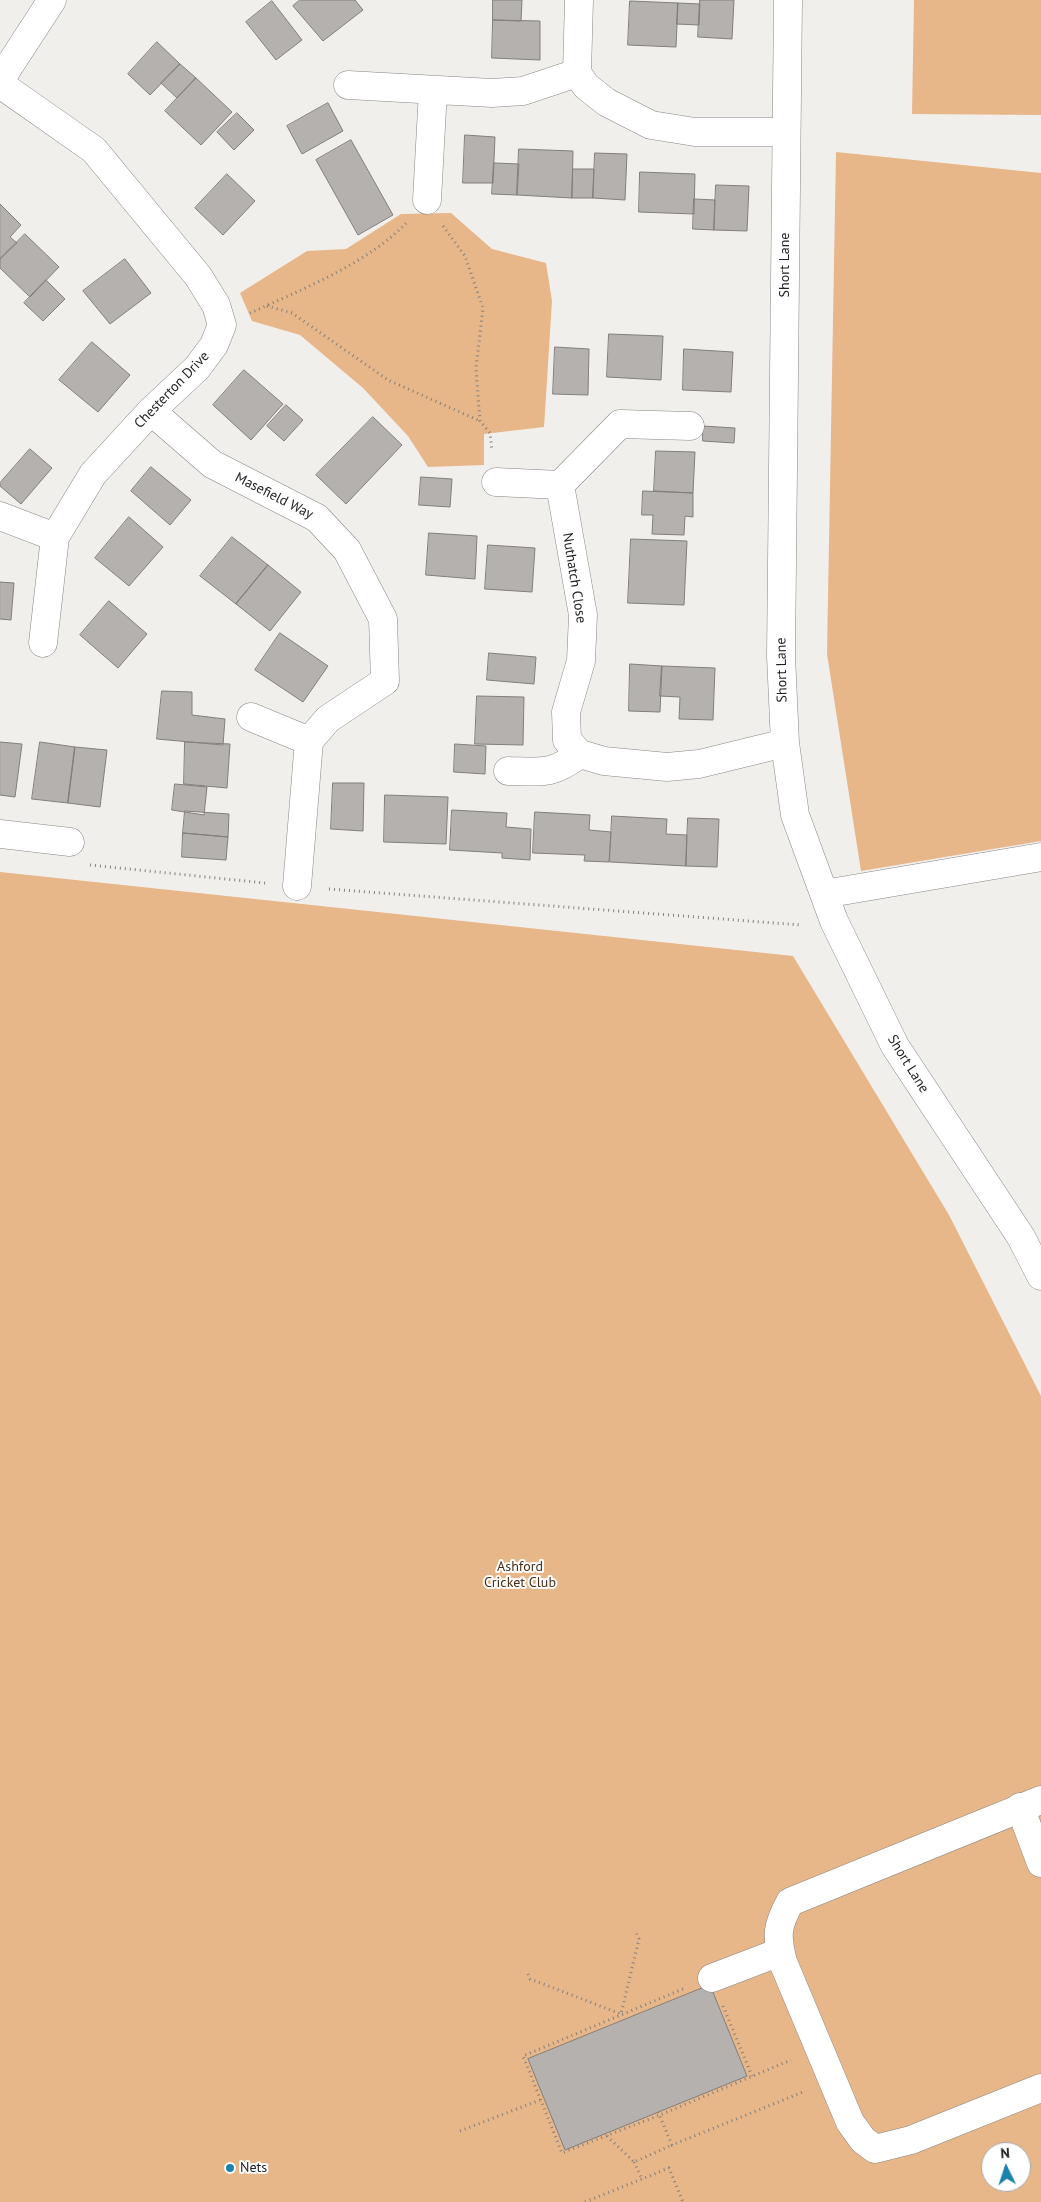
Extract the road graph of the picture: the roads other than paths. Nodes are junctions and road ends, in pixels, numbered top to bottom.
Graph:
1 (52, 0) edge
2 (578, 0) edge
3 (788, 0) edge
4 (577, 73) junction
5 (0, 80) edge
6 (0, 84) edge
7 (348, 85) dead end
8 (433, 90) junction
9 (786, 132) junction
10 (427, 200) road end
11 (152, 411) junction
12 (690, 426) dead end
13 (496, 482) road end
14 (560, 485) junction
15 (0, 516) edge
16 (55, 537) junction
17 (43, 643) dead end
18 (251, 717) dead end
19 (309, 741) junction
20 (786, 743) junction
21 (580, 754) junction
22 (508, 771) dead end
23 (0, 834) edge
24 (70, 842) dead end
25 (1041, 857) edge
26 (297, 886) road end
27 (824, 894) junction
28 (1041, 1276) edge
29 (1031, 1803) edge
30 (1041, 1863) edge
31 (780, 1952) junction
32 (712, 1978) road end
33 (1041, 2088) edge

1 - 5 street
2 - 4 street
3 - 9 street, Short Lane
4 - 8 street
4 - 9 street
6 - 11 street, Chesterton Drive
7 - 8 street
8 - 10 street
9 - 20 street, Short Lane
11 - 16 street, Chesterton Drive
11 - 19 street, Masefield Way
12 - 14 street
13 - 14 street
14 - 21 street, Nuthatch Close
15 - 16 street
16 - 17 street, Chesterton Drive
18 - 19 street
19 - 26 street
20 - 21 street
20 - 27 street, Short Lane
21 - 22 street
23 - 24 street
25 - 27 street
27 - 28 street, Short Lane
29 - 30 street
29 - 31 street
31 - 32 street
31 - 33 street

